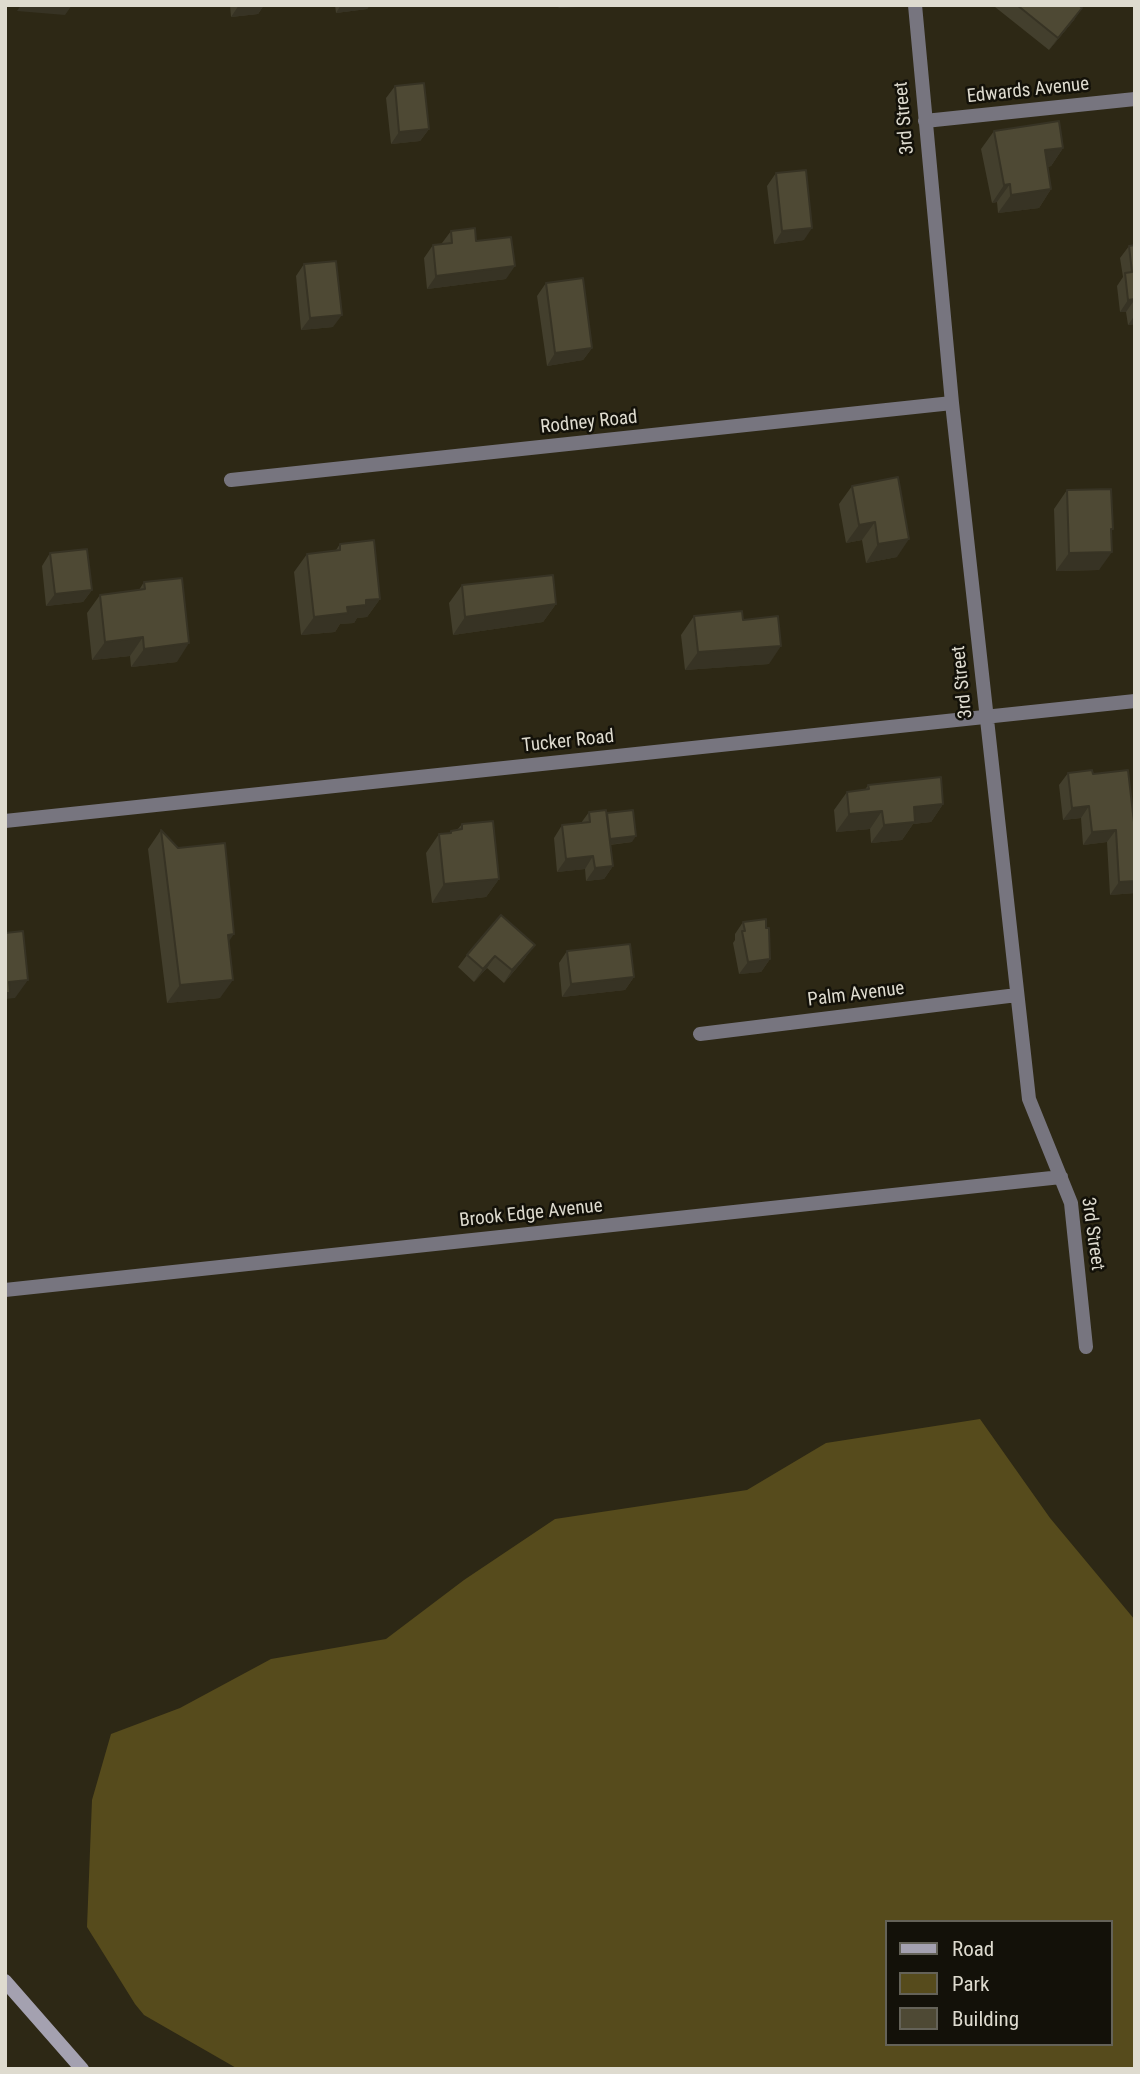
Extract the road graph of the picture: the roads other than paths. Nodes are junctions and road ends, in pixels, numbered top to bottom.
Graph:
1 (915, 5) edge
2 (1135, 99) edge
3 (925, 121) junction
4 (952, 404) junction
5 (231, 480) dead end
6 (1135, 701) edge
7 (986, 717) junction
8 (5, 821) edge
9 (1017, 995) junction
10 (700, 1034) dead end
11 (1061, 1177) junction
12 (5, 1290) edge
13 (1086, 1347) dead end
14 (5, 1981) edge
15 (82, 2069) edge

1 - 3 street, 3rd Street
2 - 3 street, Edwards Avenue
3 - 4 street, 3rd Street
4 - 5 street, Rodney Road
4 - 7 street, 3rd Street
6 - 7 street, Tucker Road
7 - 8 street, Tucker Road
7 - 9 street, 3rd Street
9 - 10 street, Palm Avenue
9 - 11 street, 3rd Street
11 - 12 street, Brook Edge Avenue
11 - 13 street, 3rd Street
14 - 15 main road

